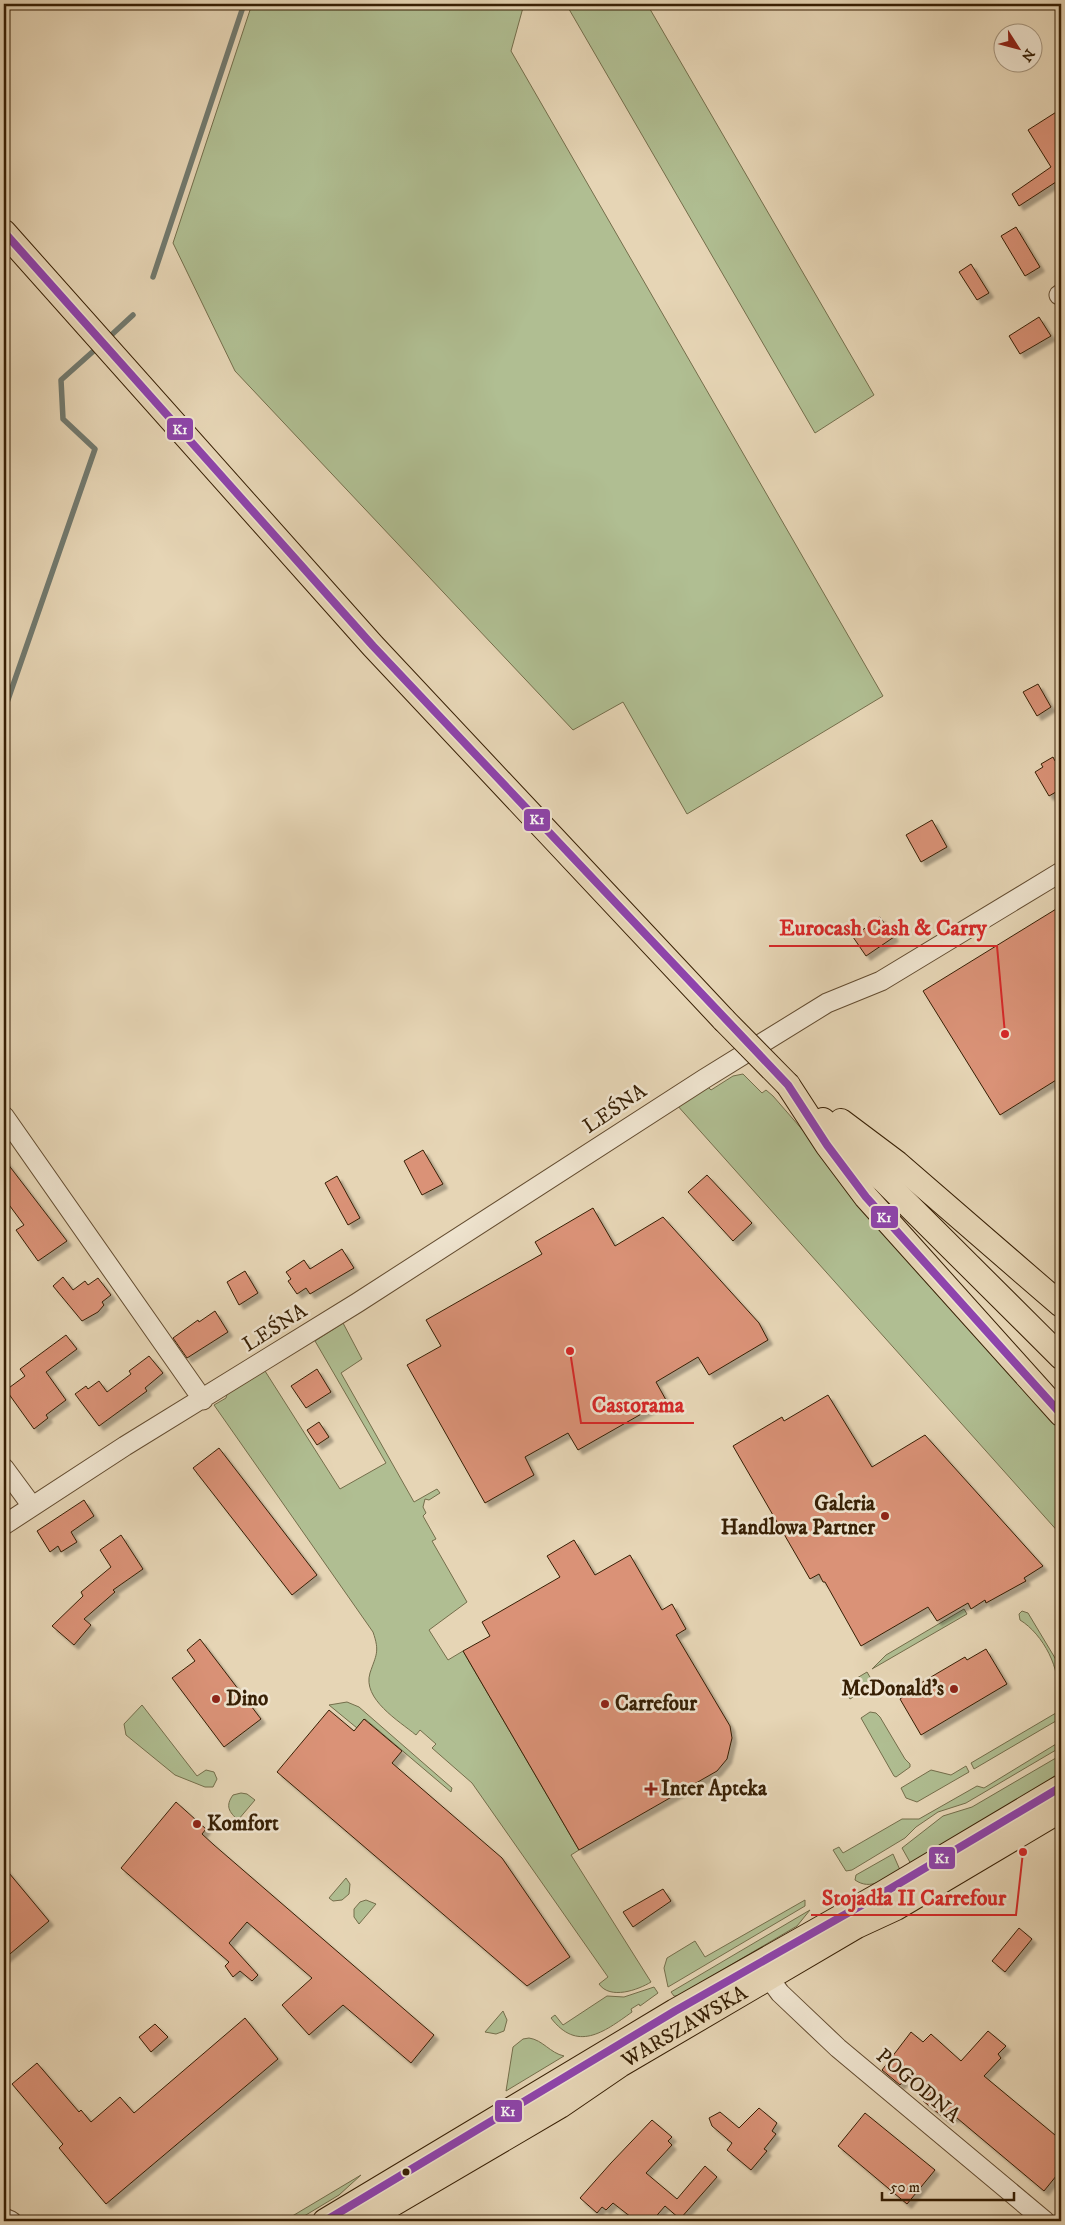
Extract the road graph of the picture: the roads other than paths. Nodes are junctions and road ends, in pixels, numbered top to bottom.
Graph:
1 (4, 232) edge
2 (1061, 872) edge
3 (788, 1085) junction
4 (4, 1116) edge
5 (1061, 1305) edge
6 (1061, 1357) edge
7 (203, 1400) junction
8 (1061, 1414) edge
9 (4, 1468) edge
10 (32, 1506) junction
11 (4, 1525) edge
12 (1061, 1787) edge
13 (1061, 1810) edge
14 (769, 1978) junction
15 (4, 2219) edge
16 (324, 2219) edge
17 (11, 2221) edge
18 (364, 2221) edge
19 (1045, 2221) edge

1 - 3 main road, bridge
2 - 7 street, LEŚNA
3 - 5 main road
3 - 6 main road
3 - 8 main road
4 - 7 street
7 - 10 street, LEŚNA
9 - 10 street
10 - 11 street, LEŚNA
12 - 16 main road, WARSZAWSKA
13 - 14 main road, WARSZAWSKA
14 - 18 main road, WARSZAWSKA
14 - 19 street, POGODNA
15 - 17 street

